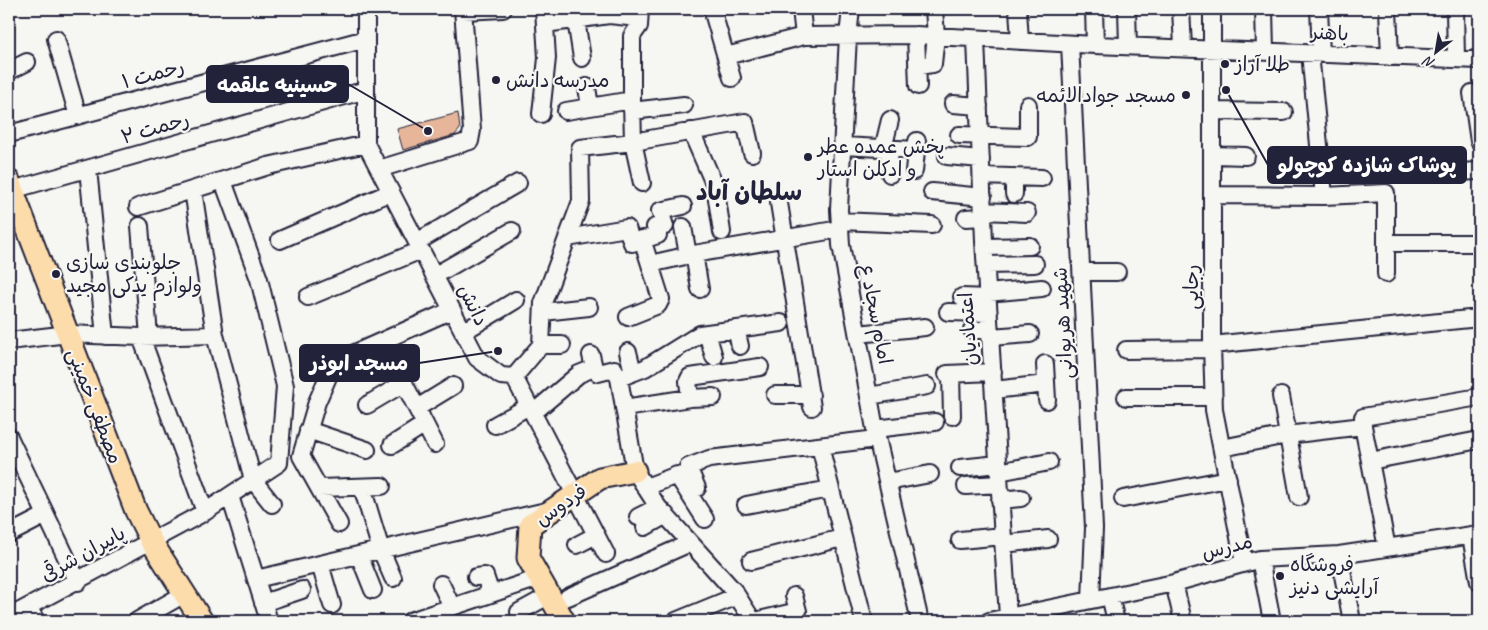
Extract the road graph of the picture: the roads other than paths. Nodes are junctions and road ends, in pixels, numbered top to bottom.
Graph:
1 (366, 9) edge
2 (503, 9) edge
3 (712, 9) edge
4 (802, 9) edge
5 (851, 9) edge
6 (934, 9) edge
7 (1018, 9) edge
8 (1094, 9) edge
9 (1127, 9) edge
10 (1182, 9) edge
11 (1212, 9) edge
12 (1264, 9) edge
13 (1319, 9) edge
14 (1388, 9) edge
15 (1455, 9) edge
16 (463, 10) edge
17 (639, 13) edge
18 (544, 16) edge
19 (576, 20) junction
20 (916, 35) junction
21 (804, 36) junction
22 (848, 36) junction
23 (936, 36) junction
24 (56, 39) dead end
25 (366, 39) junction
26 (976, 39) junction
27 (1020, 41) junction
28 (1070, 44) junction
29 (1095, 45) junction
30 (1128, 46) junction
31 (1183, 48) junction
32 (1214, 49) junction
33 (1265, 52) junction
34 (1315, 53) junction
35 (726, 56) junction
36 (1390, 57) junction
37 (582, 58) dead end
38 (1456, 59) junction
39 (1479, 60) edge
40 (28, 62) dead end
41 (917, 66) junction
42 (9, 71) edge
43 (732, 78) dead end
44 (918, 86) dead end
45 (587, 88) dead end
46 (366, 90) junction
47 (1472, 94) dead end
48 (952, 104) dead end
49 (684, 105) dead end
50 (1028, 105) dead end
51 (632, 106) junction
52 (979, 106) junction
53 (590, 107) junction
54 (566, 111) dead end
55 (1213, 111) junction
56 (1284, 112) dead end
57 (541, 114) dead end
58 (78, 116) junction
59 (890, 120) dead end
60 (690, 131) junction
61 (9, 134) edge
62 (959, 134) dead end
63 (980, 136) junction
64 (1479, 141) edge
65 (633, 142) junction
66 (366, 144) junction
67 (844, 146) junction
68 (886, 149) junction
69 (752, 153) dead end
70 (1213, 155) junction
71 (947, 156) dead end
72 (1246, 156) dead end
73 (981, 158) junction
74 (88, 169) junction
75 (379, 169) junction
76 (914, 171) dead end
77 (1479, 171) edge
78 (1457, 172) dead end
79 (890, 174) dead end
80 (982, 176) junction
81 (1014, 177) junction
82 (1042, 178) dead end
83 (223, 181) junction
84 (518, 183) dead end
85 (642, 183) dead end
86 (11, 185) edge
87 (193, 190) junction
88 (391, 192) junction
89 (932, 192) dead end
90 (1014, 194) dead end
91 (1212, 195) junction
92 (1324, 196) junction
93 (779, 203) dead end
94 (683, 206) dead end
95 (138, 207) dead end
96 (983, 209) junction
97 (1028, 213) dead end
98 (966, 218) dead end
99 (840, 225) junction
100 (932, 225) dead end
101 (140, 226) dead end
102 (683, 227) dead end
103 (512, 231) dead end
104 (722, 232) dead end
105 (567, 238) junction
106 (642, 239) junction
107 (786, 239) junction
108 (280, 240) dead end
109 (1387, 243) junction
110 (1479, 243) edge
111 (419, 246) junction
112 (1030, 246) dead end
113 (985, 247) junction
114 (691, 254) junction
115 (650, 264) junction
116 (986, 264) junction
117 (1035, 264) dead end
118 (1084, 272) dead end
119 (1117, 272) dead end
120 (1386, 274) dead end
121 (434, 276) junction
122 (1042, 288) dead end
123 (700, 289) dead end
124 (308, 297) dead end
125 (962, 297) dead end
126 (516, 300) dead end
127 (589, 307) dead end
128 (452, 310) junction
129 (543, 312) junction
130 (948, 312) dead end
131 (989, 314) junction
132 (628, 317) dead end
133 (1479, 318) edge
134 (781, 323) dead end
135 (925, 327) dead end
136 (736, 329) junction
137 (972, 330) dead end
138 (463, 332) junction
139 (707, 333) junction
140 (68, 334) junction
141 (858, 334) junction
142 (1030, 334) dead end
143 (215, 335) junction
144 (105, 336) junction
145 (145, 336) junction
146 (9, 341) edge
147 (382, 342) junction
148 (541, 345) junction
149 (562, 345) dead end
150 (740, 346) dead end
151 (1212, 347) junction
152 (1126, 350) dead end
153 (628, 352) dead end
154 (714, 357) dead end
155 (1045, 364) dead end
156 (760, 367) dead end
157 (992, 372) junction
158 (626, 375) junction
159 (514, 377) junction
160 (404, 383) junction
161 (453, 386) dead end
162 (927, 386) dead end
163 (994, 390) junction
164 (775, 395) dead end
165 (869, 396) junction
166 (1281, 396) dead end
167 (712, 397) dead end
168 (1126, 397) dead end
169 (1214, 397) junction
170 (1479, 397) edge
171 (690, 398) junction
172 (367, 405) dead end
173 (417, 408) junction
174 (624, 408) junction
175 (531, 410) junction
176 (952, 416) dead end
177 (935, 422) dead end
178 (425, 424) junction
179 (495, 425) dead end
180 (1363, 426) junction
181 (308, 430) junction
182 (876, 434) junction
183 (1287, 435) junction
184 (9, 437) edge
185 (1479, 440) edge
186 (435, 444) dead end
187 (392, 445) dead end
188 (820, 446) junction
189 (1222, 448) junction
190 (367, 450) dead end
191 (301, 456) junction
192 (1370, 461) junction
193 (1049, 462) dead end
194 (279, 463) junction
195 (960, 468) dead end
196 (996, 471) junction
197 (930, 474) dead end
198 (640, 479) junction
199 (1228, 479) junction
200 (253, 480) junction
201 (888, 482) junction
202 (382, 486) dead end
203 (966, 486) dead end
204 (362, 487) junction
205 (319, 488) junction
206 (830, 489) junction
207 (688, 492) junction
208 (575, 494) junction
209 (230, 496) junction
210 (1298, 497) dead end
211 (1021, 498) dead end
212 (1124, 499) dead end
213 (272, 504) dead end
214 (746, 505) dead end
215 (551, 510) junction
216 (662, 511) junction
217 (205, 512) junction
218 (46, 515) junction
219 (705, 519) dead end
220 (642, 522) dead end
221 (339, 524) dead end
222 (9, 534) edge
223 (596, 535) junction
224 (1475, 535) edge
225 (842, 538) junction
226 (1048, 539) dead end
227 (960, 540) dead end
228 (1003, 540) junction
229 (151, 541) junction
230 (690, 543) junction
231 (577, 545) dead end
232 (1387, 548) junction
233 (381, 550) junction
234 (606, 554) dead end
235 (359, 555) junction
236 (1339, 555) junction
237 (1260, 559) junction
238 (751, 561) dead end
239 (1244, 562) junction
240 (320, 564) junction
241 (393, 578) dead end
242 (476, 578) dead end
243 (256, 579) junction
244 (78, 582) junction
245 (1479, 582) edge
246 (1174, 583) junction
247 (442, 584) dead end
248 (302, 590) dead end
249 (373, 590) dead end
250 (552, 590) junction
251 (186, 593) junction
252 (490, 594) junction
253 (737, 596) junction
254 (794, 596) dead end
255 (1110, 596) junction
256 (1092, 600) junction
257 (263, 603) junction
258 (332, 605) dead end
259 (452, 607) junction
260 (519, 612) dead end
261 (32, 614) edge
262 (9, 617) edge
263 (1008, 617) junction
264 (1030, 617) edge
265 (137, 621) edge
266 (202, 621) edge
267 (269, 621) edge
268 (410, 621) edge
269 (564, 621) edge
270 (676, 621) edge
271 (754, 621) edge
272 (864, 621) edge
273 (920, 621) edge
274 (989, 621) edge
275 (1116, 621) edge
276 (1184, 621) edge
277 (1272, 621) edge
278 (1352, 621) edge

1 - 25 street
2 - 16 street
3 - 35 street
4 - 21 street
5 - 22 street, امام سجاد ع
6 - 23 street
7 - 27 street
8 - 29 street
9 - 30 street
10 - 31 street
11 - 32 street, رجایی
12 - 33 street
13 - 34 street
14 - 36 street
15 - 38 street
16 - 75 street
17 - 19 street
17 - 51 street
18 - 19 street
18 - 57 street
19 - 37 street
20 - 22 street, باهنر
20 - 23 street, باهنر
20 - 41 street
21 - 22 street, باهنر
21 - 35 street, باهنر
22 - 67 street, امام سجاد ع
23 - 26 street, باهنر
23 - 41 street
24 - 58 street
25 - 46 street
25 - 58 street, رحمت ۱
26 - 27 street, باهنر
26 - 52 street, اعتمادیان
27 - 28 street, باهنر
28 - 29 street, باهنر
28 - 256 street, شهید هریوانی
29 - 30 street, باهنر
30 - 31 street, باهنر
31 - 32 street, باهنر
32 - 33 street, باهنر
32 - 55 street, رجایی
33 - 34 street, باهنر
34 - 36 street, باهنر
34 - 92 street
35 - 43 street
36 - 38 street, باهنر
38 - 39 street, باهنر
40 - 42 street
41 - 44 street
45 - 53 street
46 - 66 street
46 - 74 street, رحمت ۲
47 - 64 street
48 - 52 street
49 - 51 street
50 - 63 street
51 - 53 street
51 - 65 street
52 - 63 street, اعتمادیان
53 - 54 street
55 - 56 street
55 - 70 street, رجایی
58 - 61 street, رحمت ۱
59 - 68 street
60 - 65 street
60 - 69 street
60 - 104 street
62 - 63 street
63 - 73 street, اعتمادیان
65 - 85 street
65 - 105 street
66 - 75 street, دانش
66 - 83 street
67 - 68 street
67 - 99 street, امام سجاد ع
68 - 76 street
68 - 79 street
70 - 72 street
70 - 91 street, رجایی
71 - 73 street
73 - 80 street, اعتمادیان
74 - 86 street, رحمت ۲
74 - 144 street
75 - 88 street, دانش
77 - 78 street
80 - 81 street
80 - 96 street, اعتمادیان
81 - 82 street
81 - 90 street
83 - 87 street
83 - 194 street
84 - 111 street
86 - 140 main road, مصطفی خمینی
87 - 95 street
87 - 143 street
88 - 108 street
88 - 111 street, دانش
89 - 96 street
91 - 92 street
91 - 151 street, رجایی
92 - 109 street
93 - 107 street
94 - 106 street
96 - 97 street
96 - 98 street
96 - 113 street, اعتمادیان
99 - 100 street
99 - 107 street
99 - 141 street, امام سجاد ع
101 - 145 street
102 - 114 street
103 - 121 street
105 - 106 street
105 - 129 street
106 - 115 street
107 - 114 street
107 - 164 street
109 - 110 street
109 - 120 street
111 - 121 street, دانش
111 - 124 street
112 - 113 street
113 - 116 street, اعتمادیان
114 - 115 street
114 - 123 street
115 - 132 street
116 - 117 street
116 - 131 street, اعتمادیان
118 - 119 street, شهید هریوانی
121 - 128 street, دانش
122 - 131 street
125 - 131 street
126 - 138 street
127 - 129 street
128 - 138 street, دانش
128 - 147 street
129 - 148 street
130 - 131 street
131 - 137 street
131 - 142 street
131 - 157 street, اعتمادیان
133 - 151 street
134 - 136 street
135 - 141 street
136 - 139 street
136 - 150 street
138 - 159 street, دانش
139 - 154 street
139 - 158 street
140 - 144 street
140 - 146 street
140 - 229 main road, مصطفی خمینی
141 - 165 street, امام سجاد ع
143 - 145 street
143 - 200 street
144 - 145 street
145 - 217 street
147 - 160 street
147 - 181 street
148 - 149 street
148 - 159 street
151 - 152 street
151 - 169 street, رجایی
153 - 158 street
155 - 163 street
156 - 171 street
157 - 163 street, اعتمادیان
157 - 176 street
158 - 174 street
158 - 175 street
159 - 175 street
160 - 172 street
160 - 173 street
161 - 173 street
162 - 165 street
163 - 196 street, اعتمادیان
165 - 182 street, امام سجاد ع
166 - 183 street
167 - 171 street
168 - 169 street
169 - 189 street, رجایی
170 - 180 street
171 - 174 street
173 - 178 street
174 - 198 street
175 - 179 street
175 - 208 street
177 - 182 street
178 - 186 street
178 - 187 street
180 - 183 street
180 - 192 street
181 - 190 street
181 - 191 street
182 - 188 street
182 - 201 street, امام سجاد ع
183 - 189 street
183 - 210 street
184 - 218 street
185 - 192 street
188 - 206 street
188 - 207 street
189 - 199 street, رجایی
191 - 194 street, پاییران شرقی
191 - 205 street
192 - 232 street
193 - 196 street
194 - 200 street, پاییران شرقی
195 - 196 street
196 - 203 street
196 - 211 street
196 - 228 street, اعتمادیان
197 - 201 street
198 - 207 street
198 - 208 main road, فردوس
198 - 216 street
199 - 212 street
199 - 239 street, رجایی
200 - 209 street, پاییران شرقی
200 - 213 street
201 - 273 street, امام سجاد ع
202 - 204 street
204 - 205 street
204 - 233 street
205 - 221 street
206 - 214 street
206 - 225 street
207 - 219 street
208 - 215 main road, فردوس
208 - 223 street
209 - 217 street, پاییران شرقی
209 - 243 street
215 - 233 street
215 - 250 main road, فردوس
216 - 220 street
216 - 230 street
217 - 229 street, پاییران شرقی
218 - 222 street
218 - 244 street
223 - 231 street
223 - 234 street
224 - 232 street, مدرس
224 - 245 street
225 - 238 street
225 - 272 street
226 - 228 street
227 - 228 street
228 - 263 street, اعتمادیان
229 - 244 street, پاییران شرقی
229 - 251 main road, مصطفی خمینی
230 - 250 street
230 - 253 street
232 - 236 street, مدرس
233 - 235 street
233 - 241 street
235 - 240 street
235 - 249 street
236 - 237 street, مدرس
236 - 278 street
237 - 239 street, مدرس
237 - 277 street
239 - 246 street, مدرس
240 - 243 street
240 - 258 street
242 - 252 street
243 - 257 street
244 - 261 street, پاییران شرقی
246 - 255 street, مدرس
246 - 276 street
247 - 259 street
248 - 257 street
250 - 252 street
250 - 260 street
250 - 269 main road, فردوس
251 - 265 street
251 - 266 main road, مصطفی خمینی
252 - 259 street
253 - 270 street
253 - 271 street
254 - 271 street
255 - 256 street, مدرس
255 - 275 street
256 - 264 street, مدرس
257 - 267 street
259 - 268 street
261 - 262 street, پاییران شرقی
263 - 264 street, مدرس
263 - 274 street, مدرس

